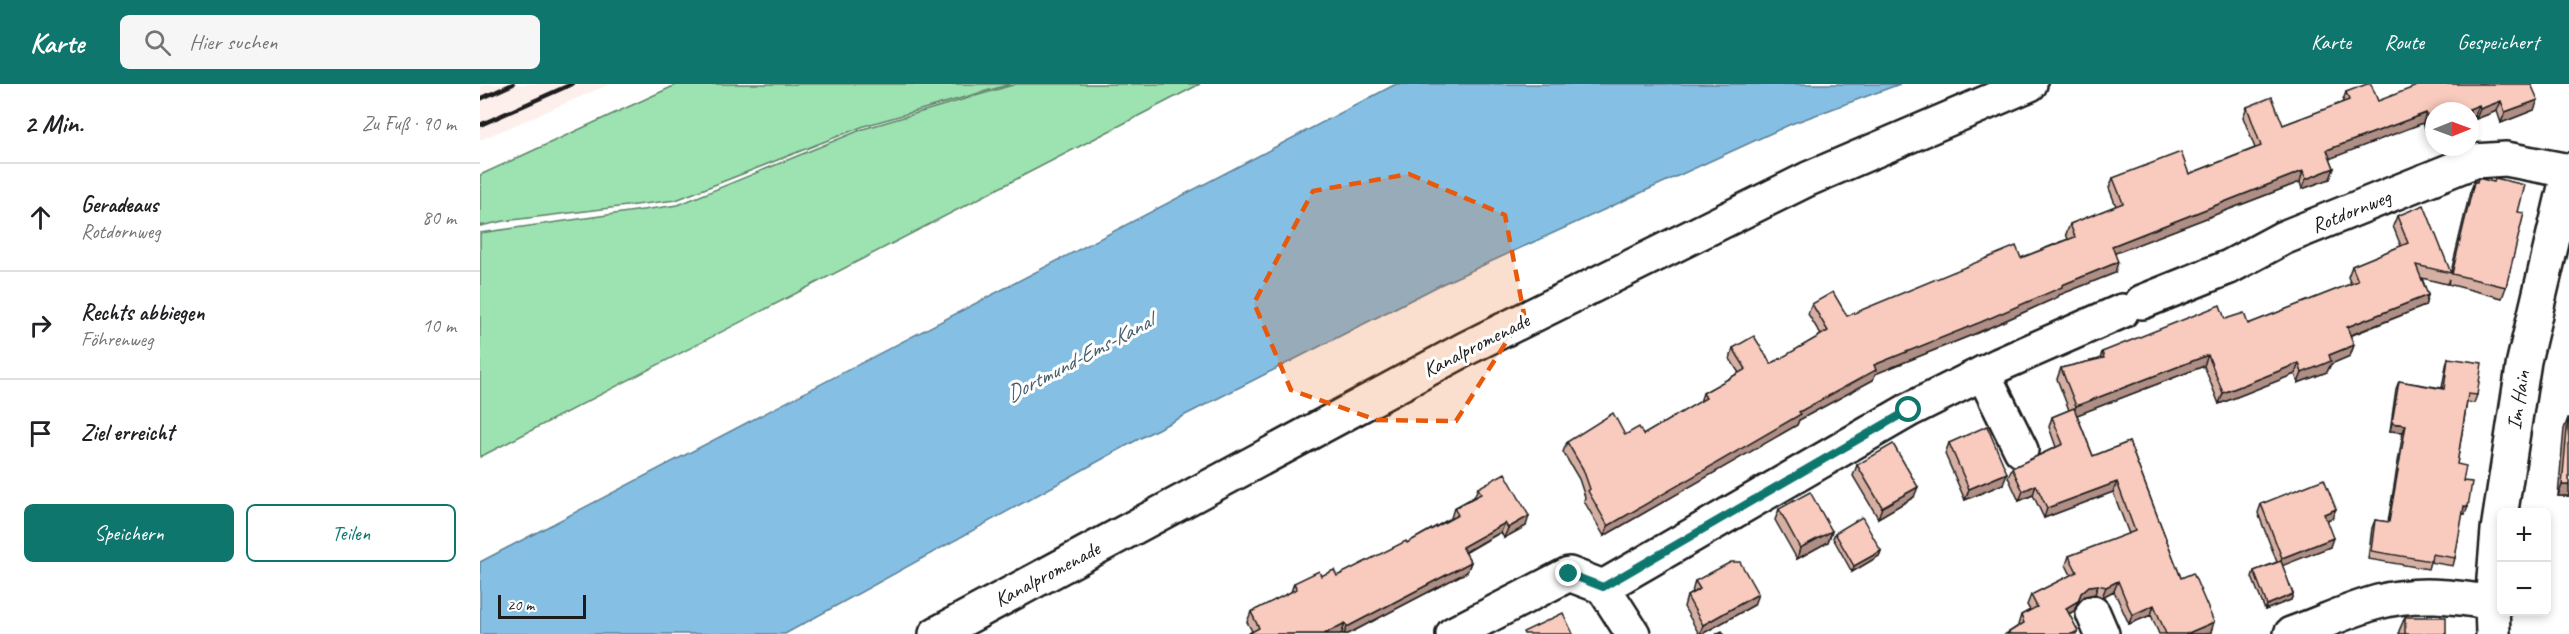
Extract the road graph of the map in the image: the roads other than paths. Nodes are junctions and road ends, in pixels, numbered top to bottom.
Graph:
1 (2030, 84) edge
2 (2569, 170) edge
3 (1983, 373) junction
4 (2021, 450) dead end
5 (1603, 587) junction
6 (2492, 618) edge
7 (936, 634) edge
8 (1453, 634) edge
9 (1633, 634) edge
10 (2291, 634) edge

1 - 7 street, Kanalpromenade
2 - 3 street, Rotdornweg
2 - 6 street, Im Hain
3 - 4 street
3 - 5 street, Rotdornweg
5 - 8 street
5 - 9 street
6 - 10 street

